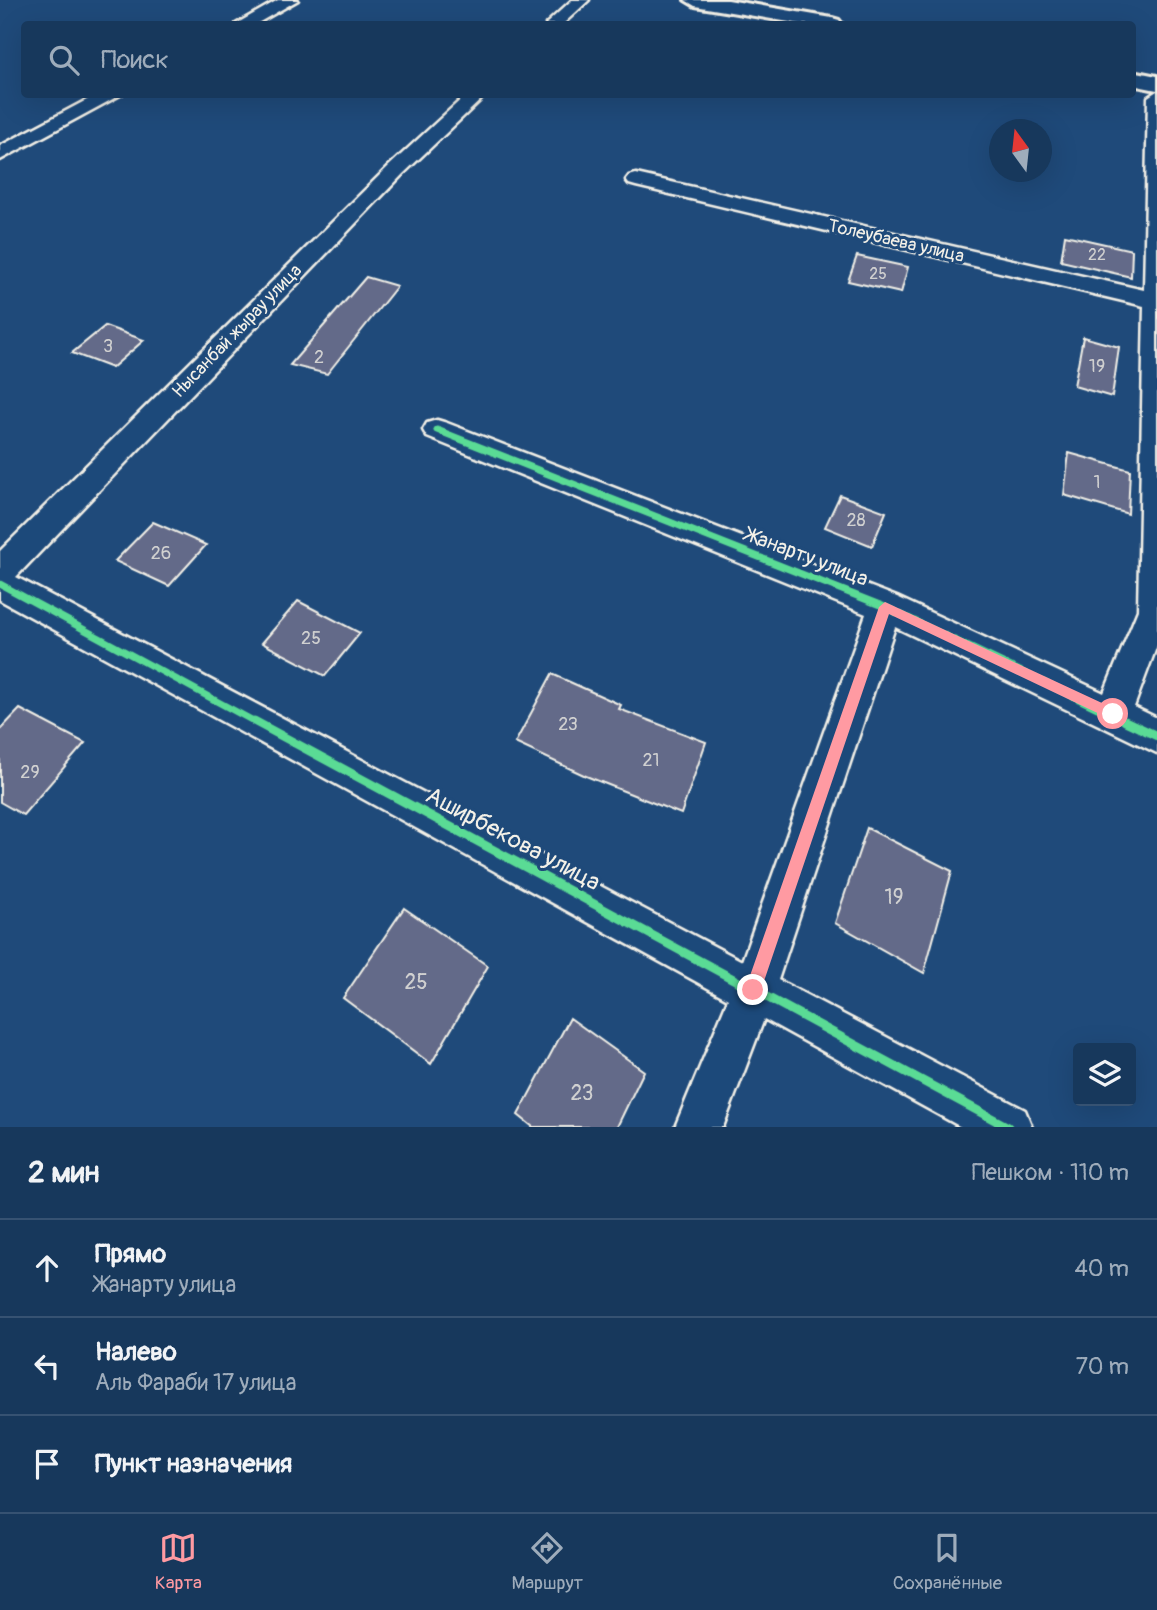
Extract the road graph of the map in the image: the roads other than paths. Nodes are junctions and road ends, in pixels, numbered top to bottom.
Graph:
1 (290, 0) edge
2 (581, 0) edge
3 (695, 0) edge
4 (250, 21) edge
5 (557, 21) edge
6 (815, 21) edge
7 (1136, 79) edge
8 (1157, 83) edge
9 (1157, 97) edge
10 (105, 98) edge
11 (474, 98) edge
12 (0, 154) edge
13 (636, 180) dead end
14 (1156, 301) edge
15 (437, 430) dead end
16 (0, 572) edge
17 (0, 584) edge
18 (885, 607) junction
19 (1113, 714) junction
20 (1157, 736) edge
21 (753, 990) junction
22 (699, 1127) edge
23 (1007, 1127) edge

1 - 4 street
2 - 5 street
3 - 6 street
7 - 8 street
9 - 14 street
10 - 12 street
11 - 16 street, Нысанбай жырау улица
13 - 14 street, Толеубаева улица
14 - 19 street
15 - 18 street, Жанарту улица
17 - 21 street, Аширбекова улица
18 - 19 street, Жанарту улица
18 - 21 street
19 - 20 street, Жанарту улица
21 - 22 street
21 - 23 street, Аширбекова улица

